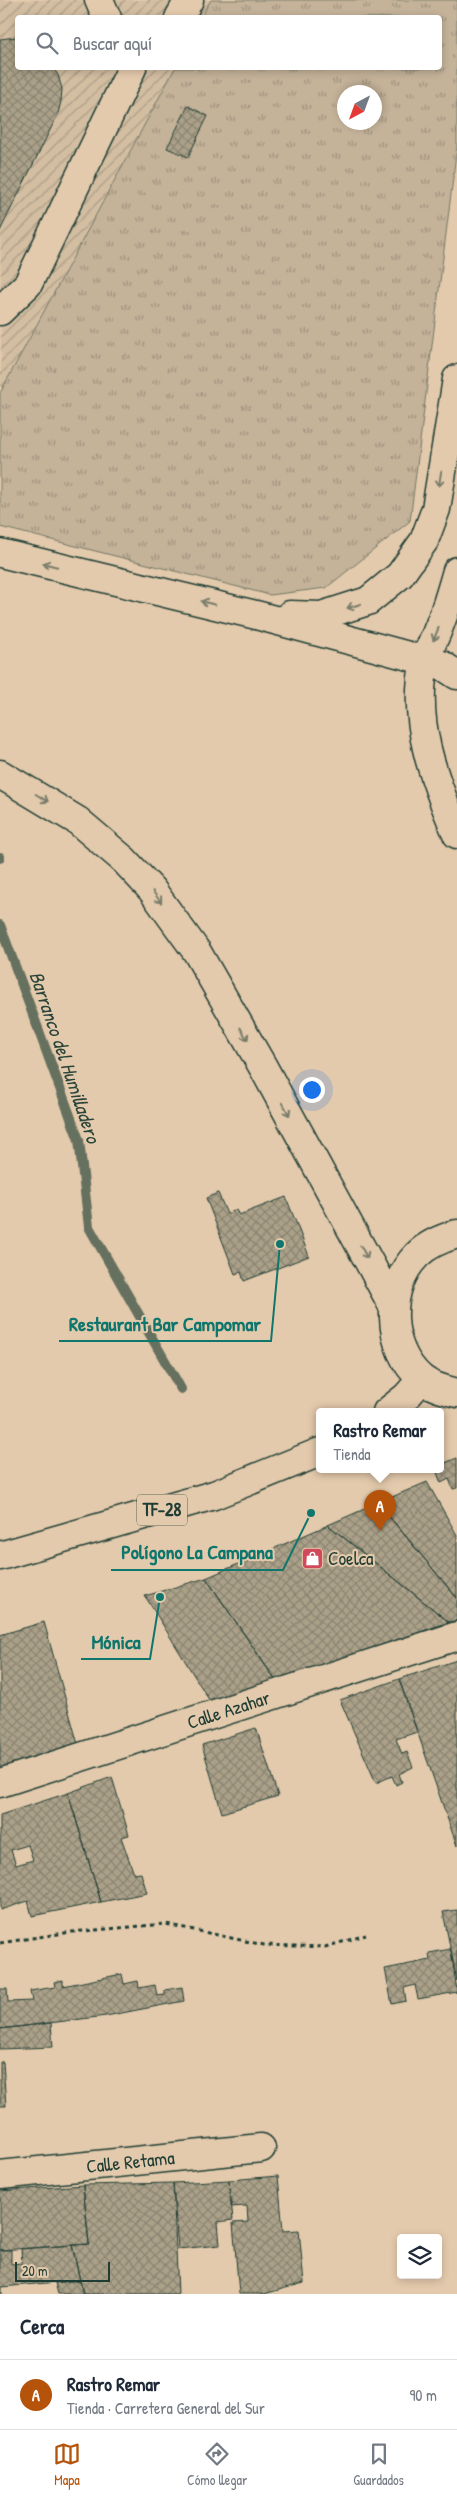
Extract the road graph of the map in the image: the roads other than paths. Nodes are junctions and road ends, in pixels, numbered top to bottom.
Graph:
1 (99, 0) edge
2 (188, 0) edge
3 (106, 15) edge
4 (180, 15) edge
5 (131, 70) edge
6 (0, 310) edge
7 (457, 379) edge
8 (0, 553) edge
9 (457, 571) edge
10 (256, 615) junction
11 (425, 661) junction
12 (457, 675) edge
13 (0, 774) edge
14 (457, 834) edge
15 (457, 1234) edge
16 (394, 1306) junction
17 (422, 1378) junction
18 (457, 1394) edge
19 (393, 1408) edge
20 (316, 1454) edge
21 (0, 1556) edge
22 (457, 1636) edge
23 (0, 1783) edge
24 (261, 2148) dead end
25 (0, 2175) edge

1 - 3 main road
2 - 4 main road
5 - 6 main road
7 -> 10 main road
10 -> 8 main road
9 -> 11 main road
10 - 11 main road
11 - 12 main road
11 - 14 main road
13 -> 16 main road
15 - 16 main road
16 - 17 main road
17 - 18 main road
17 - 19 main road
20 - 21 main road, TF-28
22 - 23 main road, Calle Azahar
24 - 25 main road, Calle Retama

